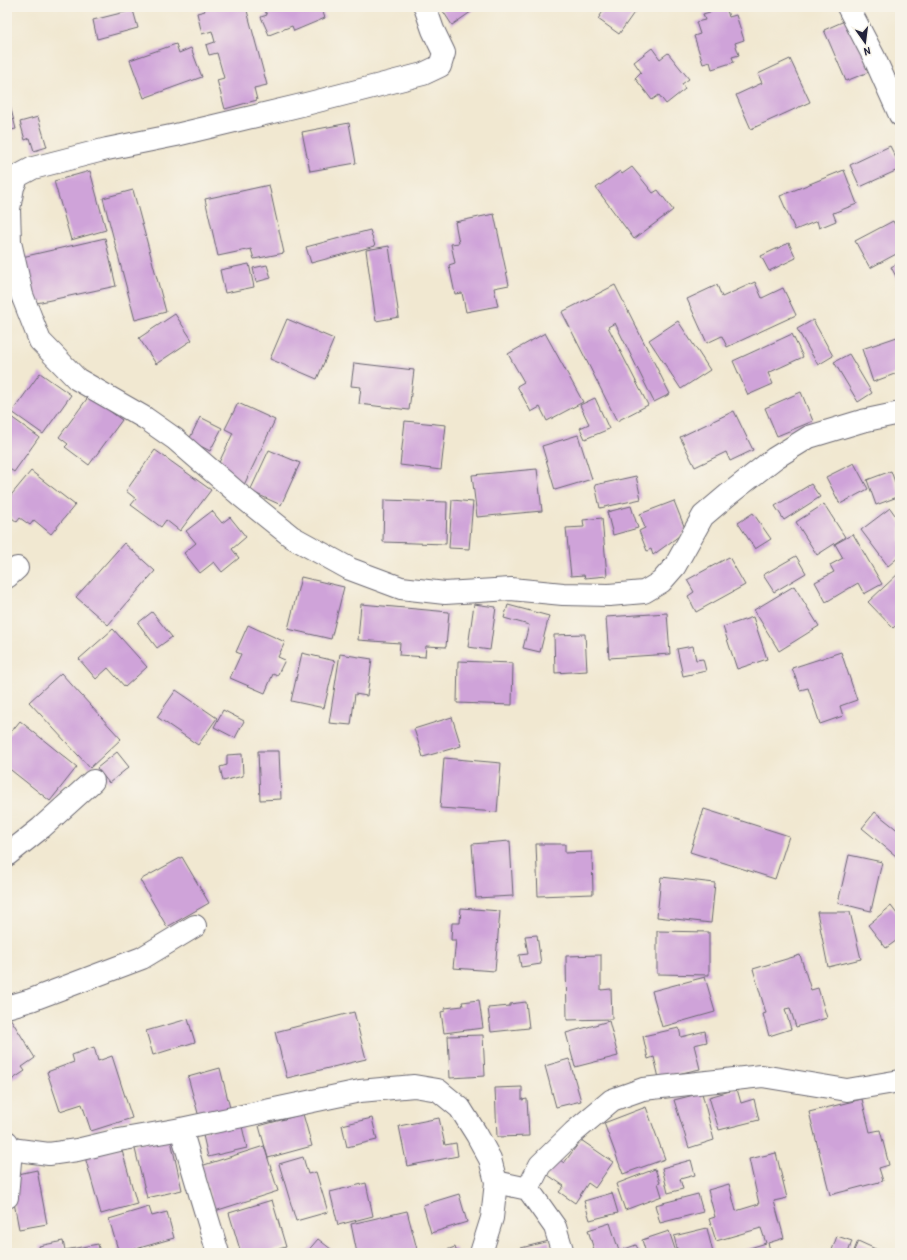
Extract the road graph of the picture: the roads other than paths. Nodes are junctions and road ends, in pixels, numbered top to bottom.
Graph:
1 (425, 7) edge
2 (848, 7) edge
3 (900, 115) edge
4 (10, 184) edge
5 (900, 413) edge
6 (94, 781) dead end
7 (7, 855) edge
8 (195, 926) dead end
9 (7, 1007) edge
10 (900, 1081) edge
11 (182, 1129) junction
12 (9, 1146) edge
13 (496, 1182) junction
14 (528, 1189) junction
15 (7, 1197) edge
16 (218, 1253) edge
17 (481, 1253) edge
18 (563, 1253) edge

1 - 4 street
2 - 3 street
4 - 5 street
6 - 7 street
8 - 9 street
10 - 14 street
11 - 12 street
11 - 13 street
11 - 16 street
12 - 15 street
13 - 14 street
13 - 17 street
14 - 18 street

